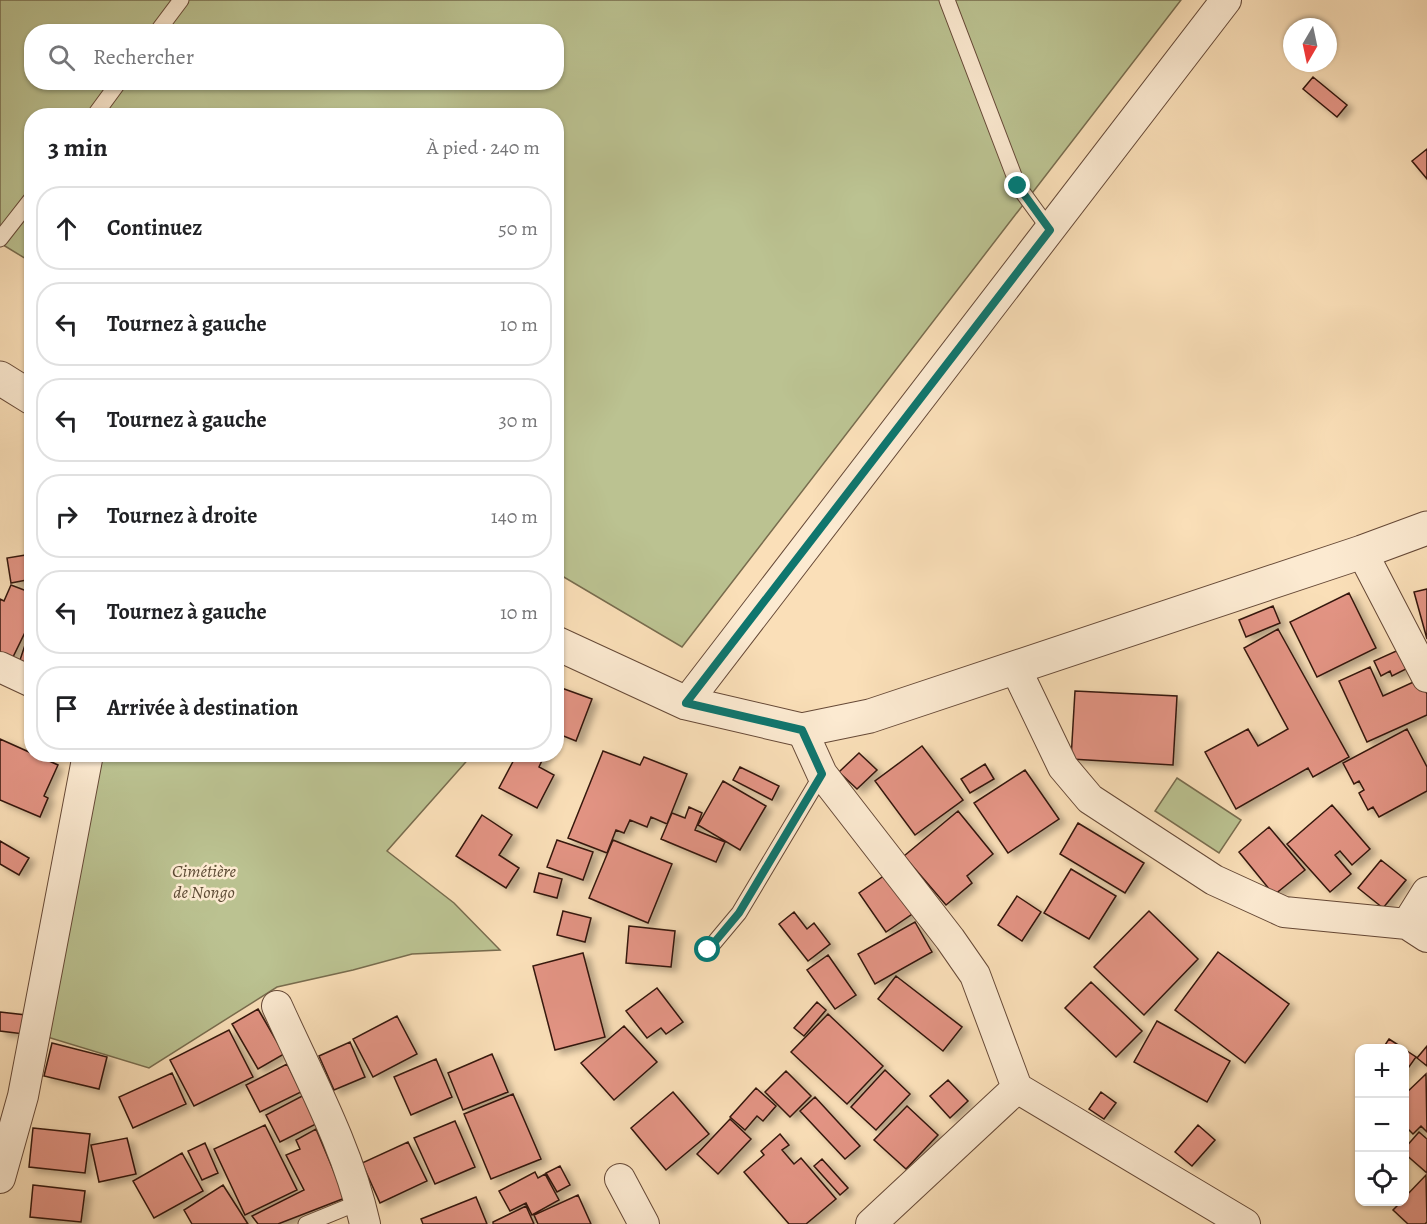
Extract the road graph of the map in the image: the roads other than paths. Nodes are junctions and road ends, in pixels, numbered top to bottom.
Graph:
1 (181, 0) edge
2 (947, 0) edge
3 (1226, 0) edge
4 (163, 24) edge
5 (113, 90) edge
6 (100, 108) edge
7 (24, 208) edge
8 (1050, 230) junction
9 (0, 239) edge
10 (0, 378) edge
11 (24, 393) edge
12 (1427, 528) edge
13 (1362, 552) junction
14 (564, 647) edge
15 (0, 667) edge
16 (1015, 667) junction
17 (1427, 677) edge
18 (24, 678) edge
19 (686, 703) junction
20 (802, 730) junction
21 (86, 762) edge
22 (822, 774) junction
23 (1427, 892) edge
24 (1417, 930) edge
25 (708, 950) dead end
26 (278, 1006) dead end
27 (1017, 1088) junction
28 (0, 1178) edge
29 (620, 1179) dead end
30 (363, 1213) edge
31 (306, 1224) edge
32 (644, 1224) edge
33 (871, 1224) edge
34 (1245, 1224) edge

1 - 4 lane
2 - 8 lane
3 - 8 street
5 - 6 lane
7 - 9 lane
8 - 19 street
10 - 11 street
12 - 13 street
13 - 16 street
13 - 17 street
14 - 19 street
15 - 18 street
16 - 20 street
16 - 24 street
19 - 20 street
20 - 22 street
21 - 28 street
22 - 25 lane
22 - 27 street
23 - 24 street
26 - 30 street
27 - 33 street
27 - 34 street
29 - 32 street
30 - 31 lane

